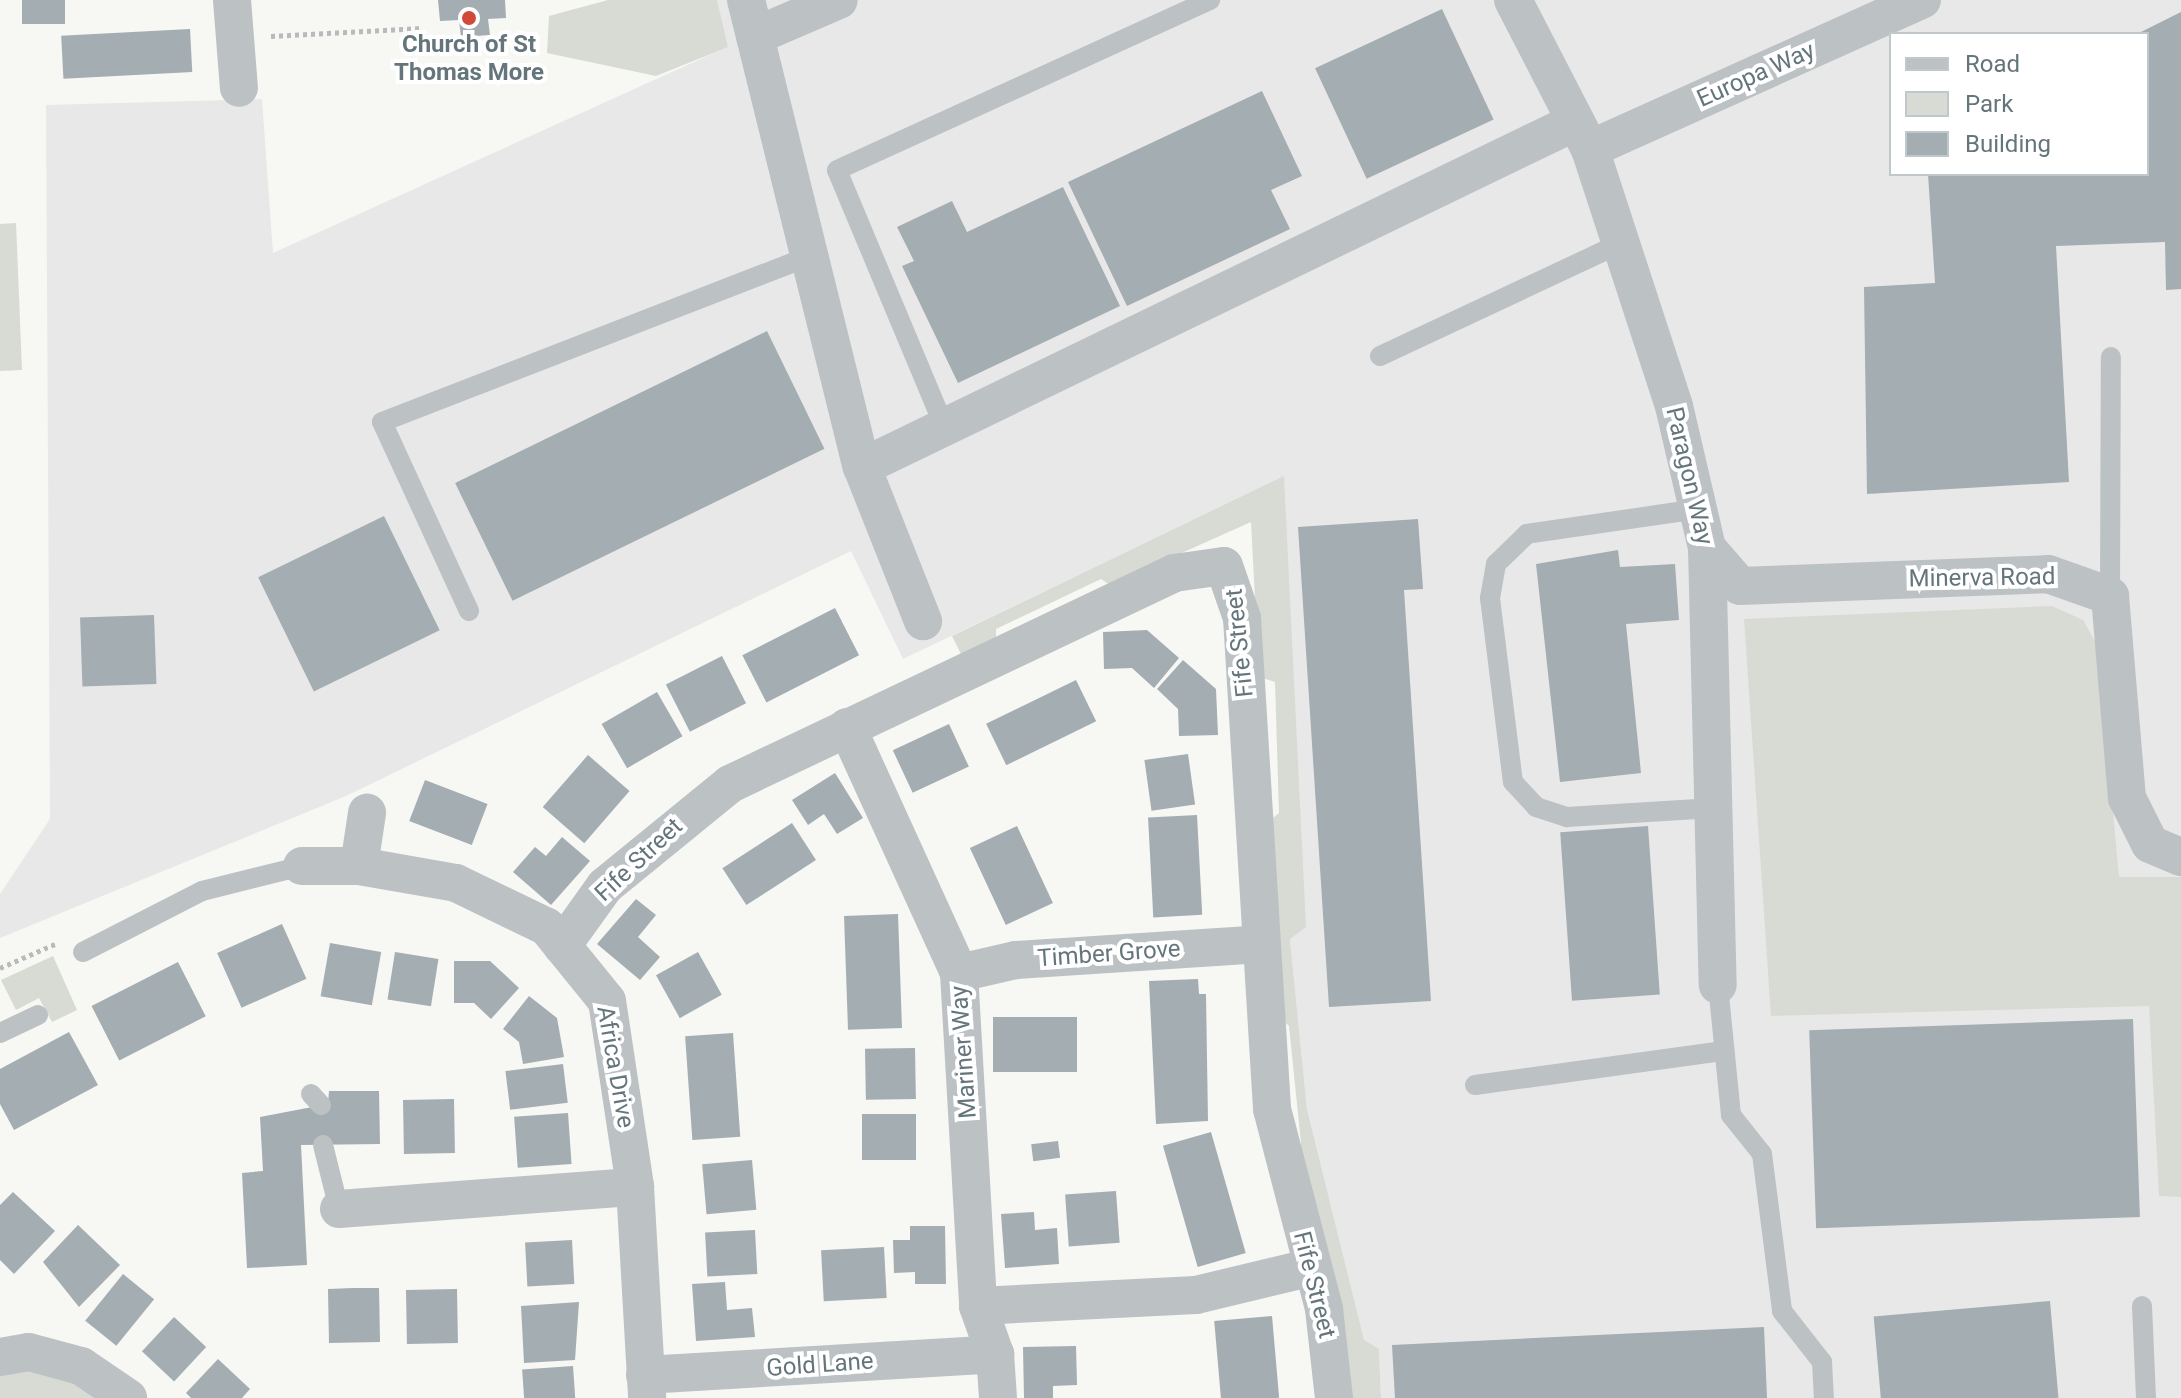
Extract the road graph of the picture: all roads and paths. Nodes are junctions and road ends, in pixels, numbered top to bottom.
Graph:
1 (232, 0) edge
2 (746, 0) edge
3 (839, 0) edge
4 (1210, 0) edge
5 (1513, 0) edge
6 (1922, 0) edge
7 (422, 28) dead end
8 (755, 36) junction
9 (235, 38) junction
10 (239, 88) dead end
11 (1583, 136) junction
12 (1621, 243) junction
13 (809, 256) junction
14 (1380, 356) dead end
15 (2111, 357) dead end
16 (944, 426) junction
17 (862, 467) junction
18 (1698, 509) junction
19 (1707, 548) junction
20 (2110, 596) junction
21 (469, 611) dead end
22 (923, 621) dead end
23 (847, 727) junction
24 (1714, 808) junction
25 (367, 813) dead end
26 (2166, 850) edge
27 (302, 866) joint
28 (359, 866) junction
29 (1261, 944) junction
30 (562, 946) junction
31 (83, 952) joint
32 (0, 968) edge
33 (959, 973) junction
34 (1718, 985) joint
35 (38, 1015) dead end
36 (0, 1033) edge
37 (1724, 1051) junction
38 (1475, 1085) dead end
39 (323, 1145) dead end
40 (635, 1187) junction
41 (339, 1209) joint
42 (1313, 1267) junction
43 (978, 1306) junction
44 (2142, 1306) dead end
45 (995, 1354) junction
46 (0, 1357) edge
47 (646, 1386) edge
48 (128, 1398) edge
49 (998, 1398) edge
50 (1334, 1398) edge
51 (1824, 1398) edge
52 (2146, 1398) edge

1 - 9 street
2 - 8 street
3 - 8 street
4 - 16 lane
5 - 11 street, Paragon Way
6 - 11 street, Europa Way
7 - 9 path
8 - 13 street
9 - 10 street
11 - 12 street, Paragon Way
11 - 16 street, Europa Way
12 - 14 lane
12 - 18 street, Paragon Way
13 - 17 street
13 - 21 lane
15 - 20 lane
16 - 17 street, Europa Way
17 - 22 street
18 - 19 street, Paragon Way
18 - 24 lane
19 - 20 street, Minerva Road
19 - 24 street, Paragon Way
20 - 26 street
23 - 29 street, Fife Street
23 - 30 street, Fife Street
23 - 33 street, Mariner Way
24 - 34 street, Paragon Way
25 - 28 street
27 - 28 street, Africa Drive
27 - 31 lane
28 - 30 street, Africa Drive
29 - 33 street, Timber Grove
29 - 42 street, Fife Street
30 - 40 street, Africa Drive
31 - 32 path
33 - 43 street, Mariner Way
34 - 37 lane
35 - 36 lane
37 - 38 lane
37 - 51 lane
39 - 41 lane
40 - 41 street
40 - 47 street, Africa Drive
42 - 43 street
42 - 50 street, Fife Street
43 - 45 street, Mariner Way
44 - 52 lane
45 - 47 street, Gold Lane
45 - 49 street, Mariner Way
46 - 48 street

